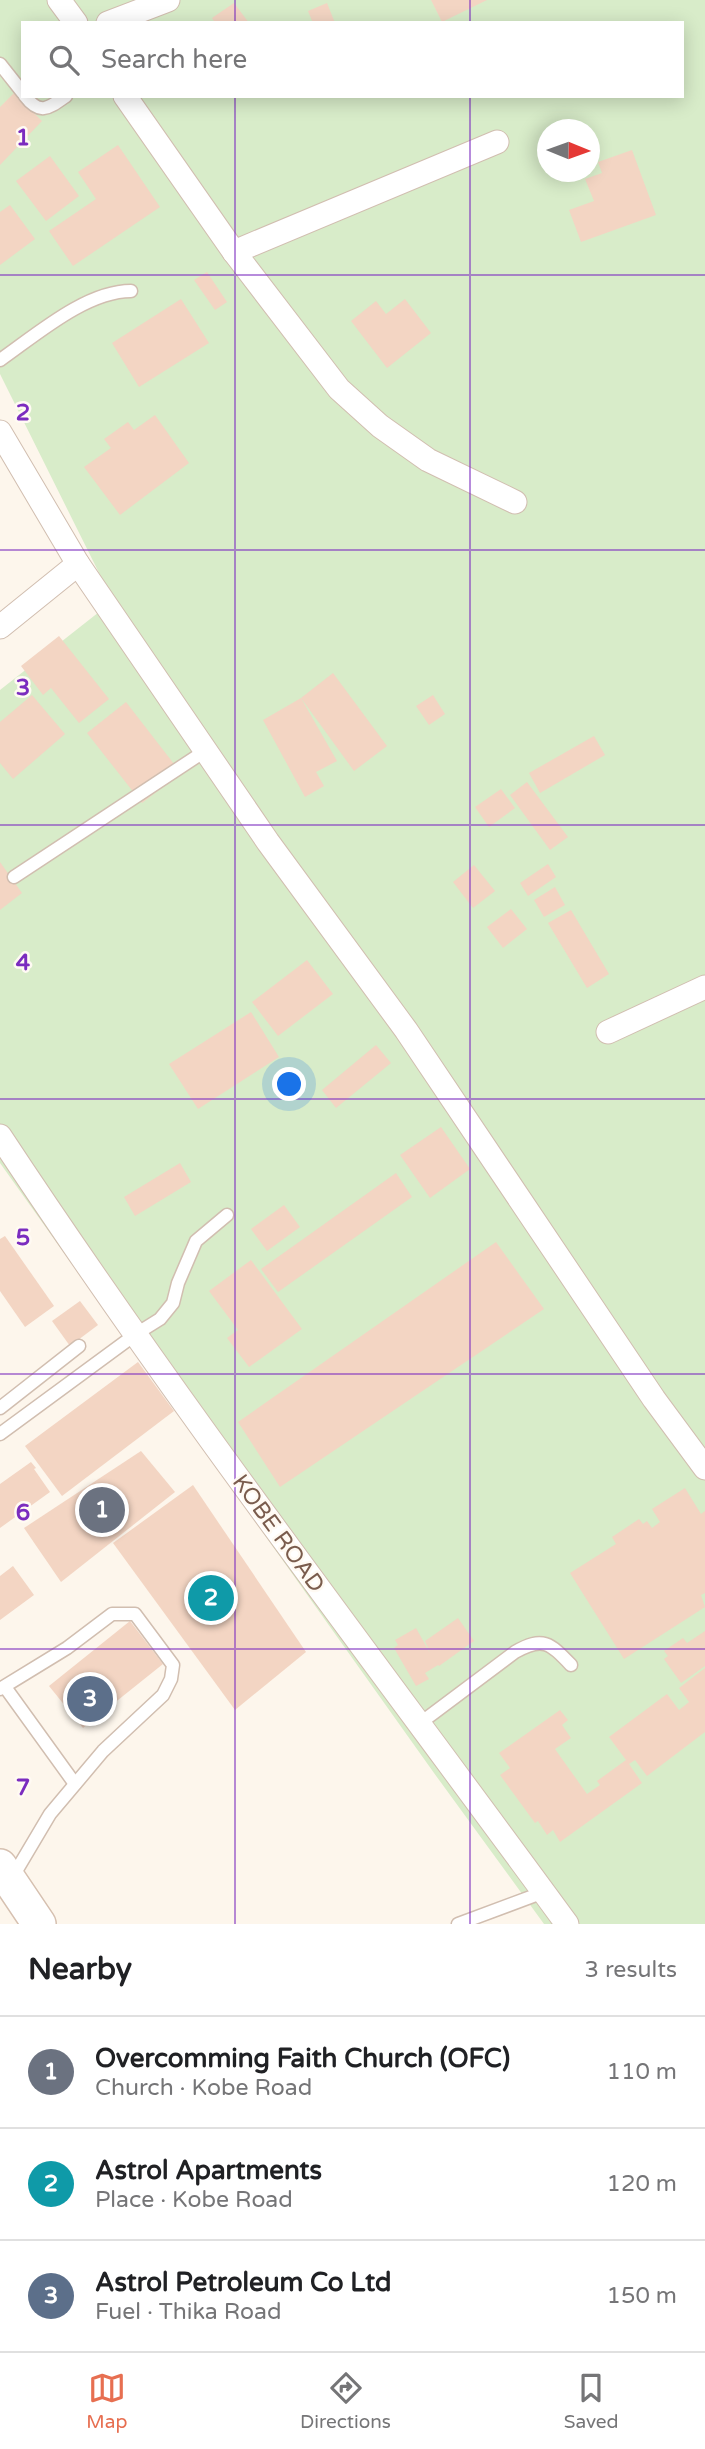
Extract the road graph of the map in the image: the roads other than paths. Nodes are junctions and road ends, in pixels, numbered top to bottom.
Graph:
1 (59, 0) edge
2 (168, 0) edge
3 (75, 21) edge
4 (113, 21) edge
5 (0, 64) edge
6 (21, 91) edge
7 (26, 98) edge
8 (63, 98) edge
9 (126, 98) edge
10 (497, 142) dead end
11 (234, 253) junction
12 (131, 291) dead end
13 (0, 360) edge
14 (0, 432) edge
15 (515, 502) dead end
16 (78, 564) junction
17 (0, 627) edge
18 (205, 751) junction
19 (14, 877) dead end
20 (705, 987) edge
21 (608, 1032) dead end
22 (0, 1136) edge
23 (227, 1215) dead end
24 (136, 1334) junction
25 (79, 1346) dead end
26 (0, 1408) edge
27 (0, 1434) edge
28 (705, 1468) edge
29 (571, 1665) dead end
30 (3, 1688) edge
31 (419, 1724) junction
32 (75, 1784) junction
33 (5, 1873) edge
34 (544, 1892) junction
35 (39, 1924) edge
36 (458, 1924) edge
37 (568, 1924) edge

1 - 3 street
2 - 4 street
5 - 6 lane
7 - 8 lane
9 - 11 street
10 - 11 street
11 - 15 street
12 - 13 lane
14 - 16 street
16 - 17 street
16 - 18 street
18 - 19 lane
18 - 28 street
20 - 21 street
22 - 24 street, KOBE ROAD
23 - 24 lane
24 - 27 lane
24 - 31 street, KOBE ROAD
25 - 26 lane
29 - 31 lane
30 - 32 lane
30 - 32 lane
31 - 34 street, KOBE ROAD
32 - 33 lane
33 - 35 main road
34 - 36 lane
34 - 37 street, KOBE ROAD

